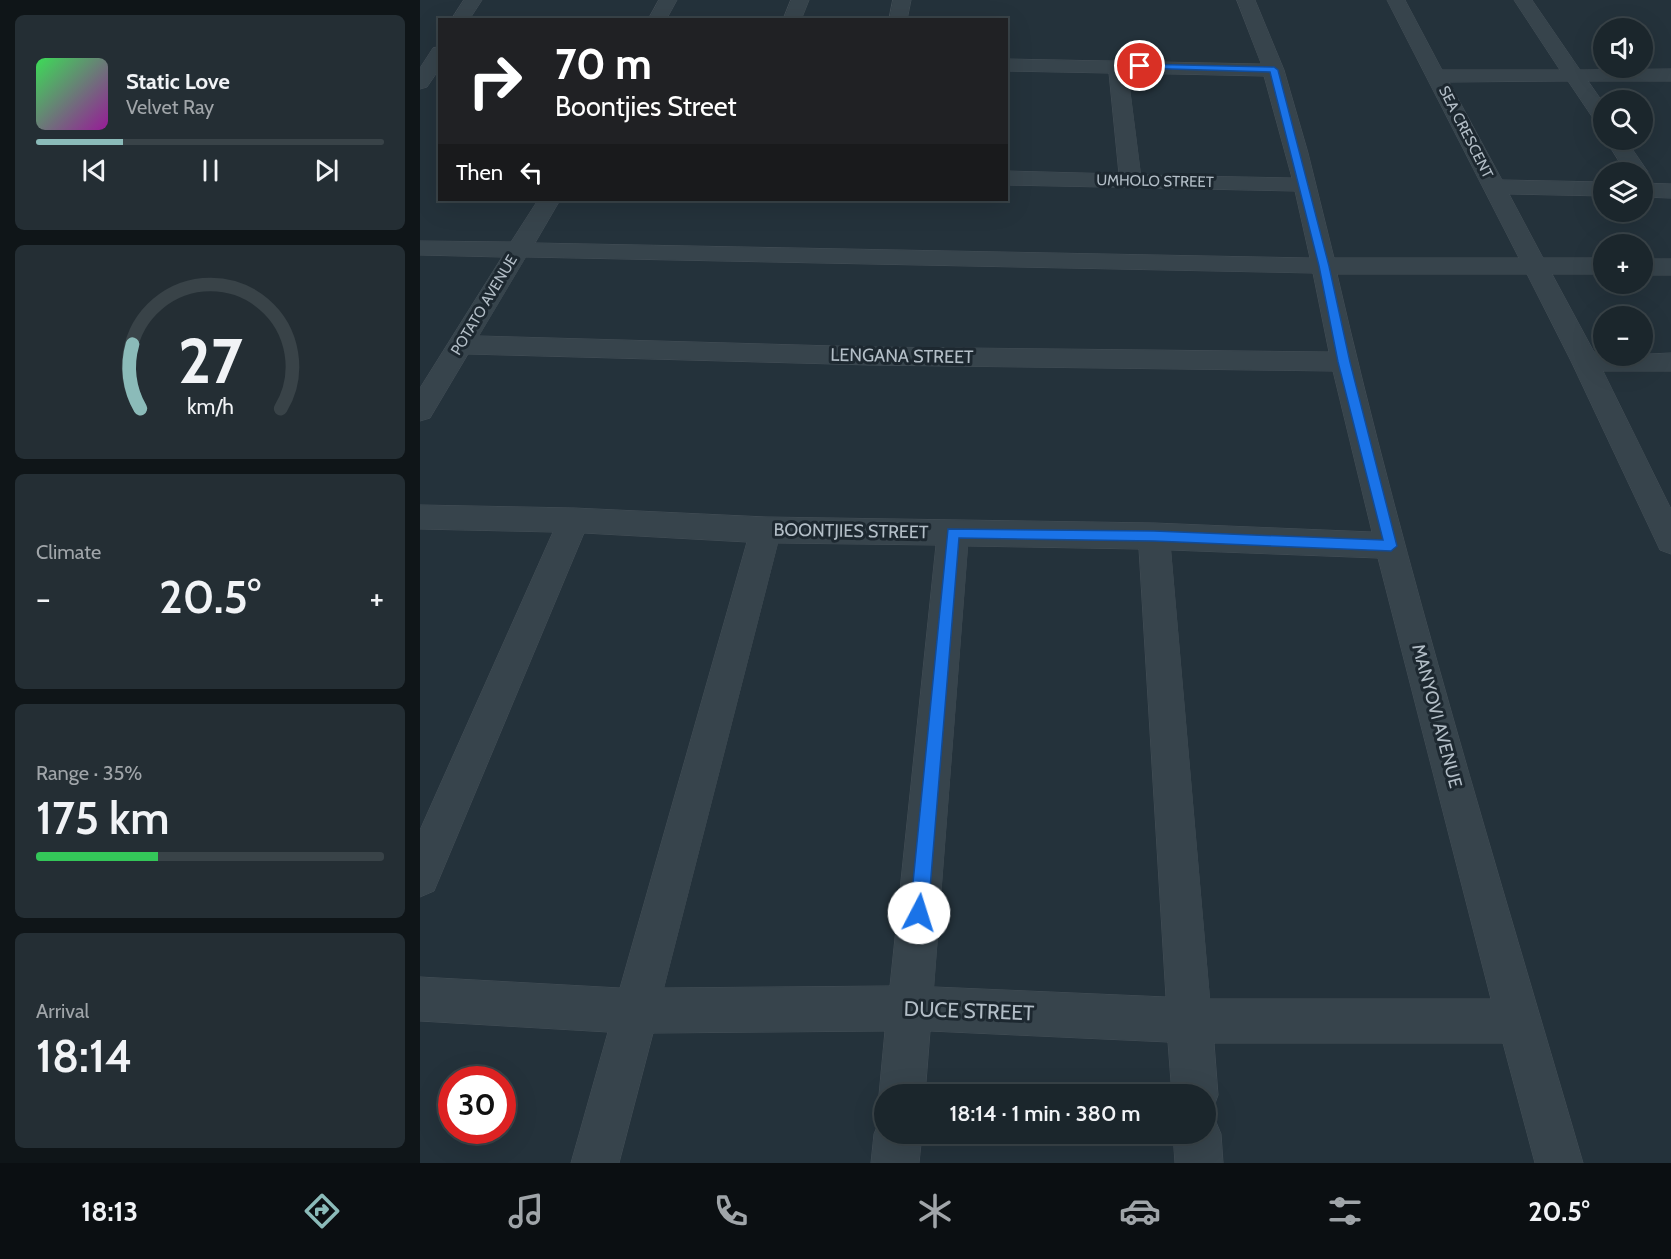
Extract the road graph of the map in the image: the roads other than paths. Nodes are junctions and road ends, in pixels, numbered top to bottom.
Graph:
1 (473, 0) edge
2 (668, 0) edge
3 (800, 0) edge
4 (902, 0) edge
5 (1246, 0) edge
6 (1396, 0) edge
7 (1523, 0) edge
8 (461, 18) edge
9 (658, 18) edge
10 (793, 18) edge
11 (898, 18) edge
12 (438, 55) edge
13 (1118, 66) junction
14 (1274, 70) junction
15 (1008, 71) edge
16 (1574, 75) junction
17 (1671, 75) edge
18 (1437, 76) junction
19 (420, 83) edge
20 (1593, 104) edge
21 (1008, 178) edge
22 (1131, 181) junction
23 (1304, 185) junction
24 (1495, 187) junction
25 (1593, 189) edge
26 (548, 201) edge
27 (420, 248) edge
28 (517, 251) junction
29 (1324, 266) junction
30 (1533, 266) junction
31 (1593, 266) edge
32 (1653, 267) edge
33 (1671, 267) edge
34 (460, 345) junction
35 (1585, 361) junction
36 (1344, 362) junction
37 (1671, 362) edge
38 (420, 411) edge
39 (420, 517) edge
40 (574, 520) junction
41 (766, 530) junction
42 (953, 533) junction
43 (1154, 536) junction
44 (1671, 541) edge
45 (1391, 546) junction
46 (420, 877) edge
47 (420, 999) edge
48 (911, 1008) junction
49 (634, 1011) junction
50 (1190, 1021) junction
51 (1519, 1021) junction
52 (903, 1084) edge
53 (1194, 1084) edge
54 (897, 1144) edge
55 (1198, 1144) edge
56 (595, 1163) edge
57 (895, 1163) edge
58 (1199, 1163) edge
59 (1558, 1163) edge

1 - 8 street
2 - 9 street
3 - 10 street
4 - 11 street
5 - 14 street, MANYOVI AVENUE
6 - 18 street, SEA CRESCENT
7 - 16 street
12 - 19 street
13 - 14 street
13 - 15 street
13 - 22 street
14 - 23 street, MANYOVI AVENUE
16 - 17 street
16 - 18 street
16 - 20 street
18 - 24 street, SEA CRESCENT
21 - 22 street, UMHOLO STREET
22 - 23 street, UMHOLO STREET
23 - 29 street, MANYOVI AVENUE
24 - 25 street
24 - 30 street, SEA CRESCENT
26 - 28 street, POTATO AVENUE
27 - 28 street
28 - 29 street
28 - 34 street, POTATO AVENUE
29 - 30 street
29 - 36 street, MANYOVI AVENUE
30 - 31 street
30 - 35 street, SEA CRESCENT
32 - 33 street
34 - 36 street, LENGANA STREET
34 - 38 street, POTATO AVENUE
35 - 37 street
35 - 44 street, SEA CRESCENT
36 - 45 street, MANYOVI AVENUE
39 - 40 street, BOONTJIES STREET
40 - 41 street, BOONTJIES STREET
40 - 46 street
41 - 42 street, BOONTJIES STREET
41 - 49 street
42 - 43 street, BOONTJIES STREET
42 - 48 street
43 - 45 street, BOONTJIES STREET
43 - 50 street
45 - 51 street, MANYOVI AVENUE
47 - 49 street, DUCE STREET
48 - 49 street, DUCE STREET
48 - 50 street, DUCE STREET
48 - 52 street
49 - 56 street
50 - 51 street, DUCE STREET
50 - 53 street
51 - 59 street, MANYOVI AVENUE
54 - 57 street
55 - 58 street

